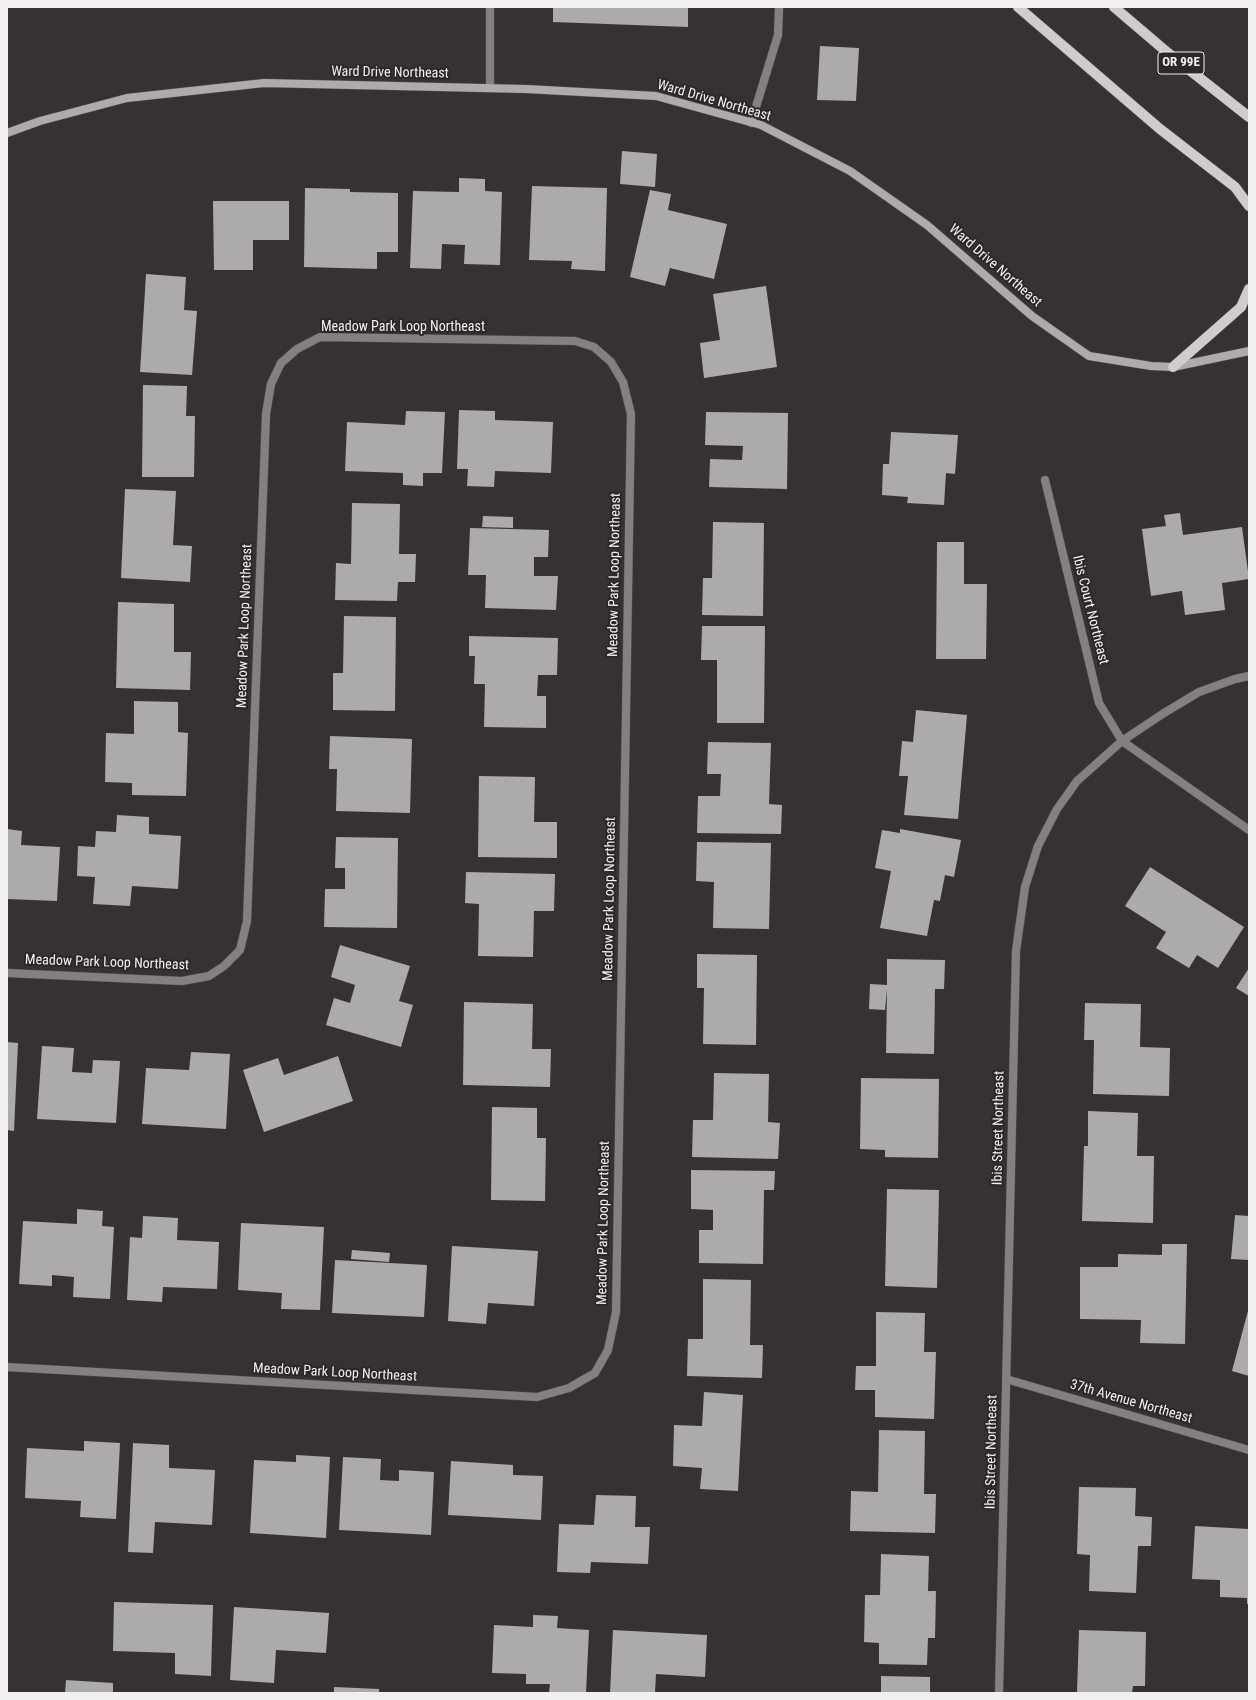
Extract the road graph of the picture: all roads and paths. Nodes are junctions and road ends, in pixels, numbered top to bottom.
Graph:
1 (490, 7) edge
2 (779, 7) edge
3 (1018, 7) edge
4 (1114, 7) edge
5 (490, 88) junction
6 (1249, 117) edge
7 (751, 123) junction
8 (7, 133) edge
9 (1249, 206) edge
10 (1249, 289) edge
11 (1249, 351) edge
12 (1173, 366) junction
13 (1045, 480) dead end
14 (1249, 676) edge
15 (1122, 741) junction
16 (1249, 830) edge
17 (7, 973) edge
18 (7, 1367) edge
19 (1006, 1379) junction
20 (1249, 1450) edge
21 (999, 1693) edge

1 - 5 street
2 - 7 street
3 - 9 main road
4 - 6 main road, OR 99E
5 - 7 main road, Ward Drive Northeast
5 - 8 main road, Ward Drive Northeast
7 - 12 main road, Ward Drive Northeast
10 - 12 main road
11 - 12 main road, Ward Drive Northeast
13 - 15 street, Ibis Court Northeast
14 - 15 street, Ibis Street Northeast
15 - 16 street
15 - 19 street, Ibis Street Northeast
17 - 18 street, Meadow Park Loop Northeast
19 - 20 street, 37th Avenue Northeast
19 - 21 street, Ibis Street Northeast

